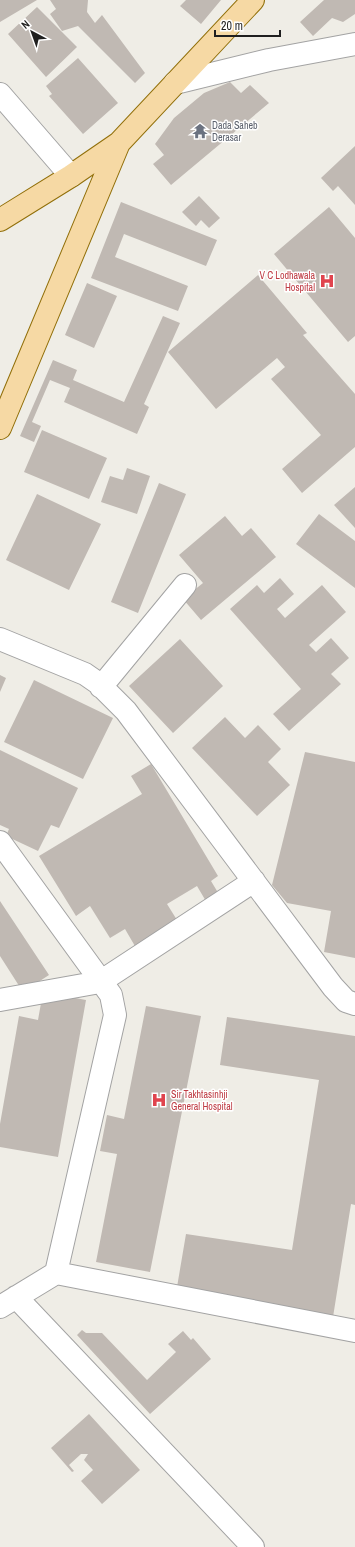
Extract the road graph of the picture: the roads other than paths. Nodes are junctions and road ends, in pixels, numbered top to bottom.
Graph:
1 (253, 0) edge
2 (355, 44) edge
3 (175, 83) junction
4 (0, 94) edge
5 (119, 143) junction
6 (72, 176) junction
7 (0, 220) edge
8 (0, 428) edge
9 (185, 585) dead end
10 (0, 639) edge
11 (102, 687) junction
12 (0, 842) edge
13 (254, 881) junction
14 (100, 982) junction
15 (0, 1000) edge
16 (355, 1004) edge
17 (56, 1273) junction
18 (8, 1302) edge
19 (355, 1331) edge
20 (253, 1547) edge

1 - 3 main road
2 - 3 street
3 - 5 main road
4 - 6 street
5 - 6 main road
5 - 8 main road
6 - 7 main road
9 - 11 street
10 - 11 street
11 - 13 street
12 - 14 street
13 - 14 street
13 - 16 street
14 - 15 street
14 - 17 street
17 - 18 street
17 - 19 street
18 - 20 street

